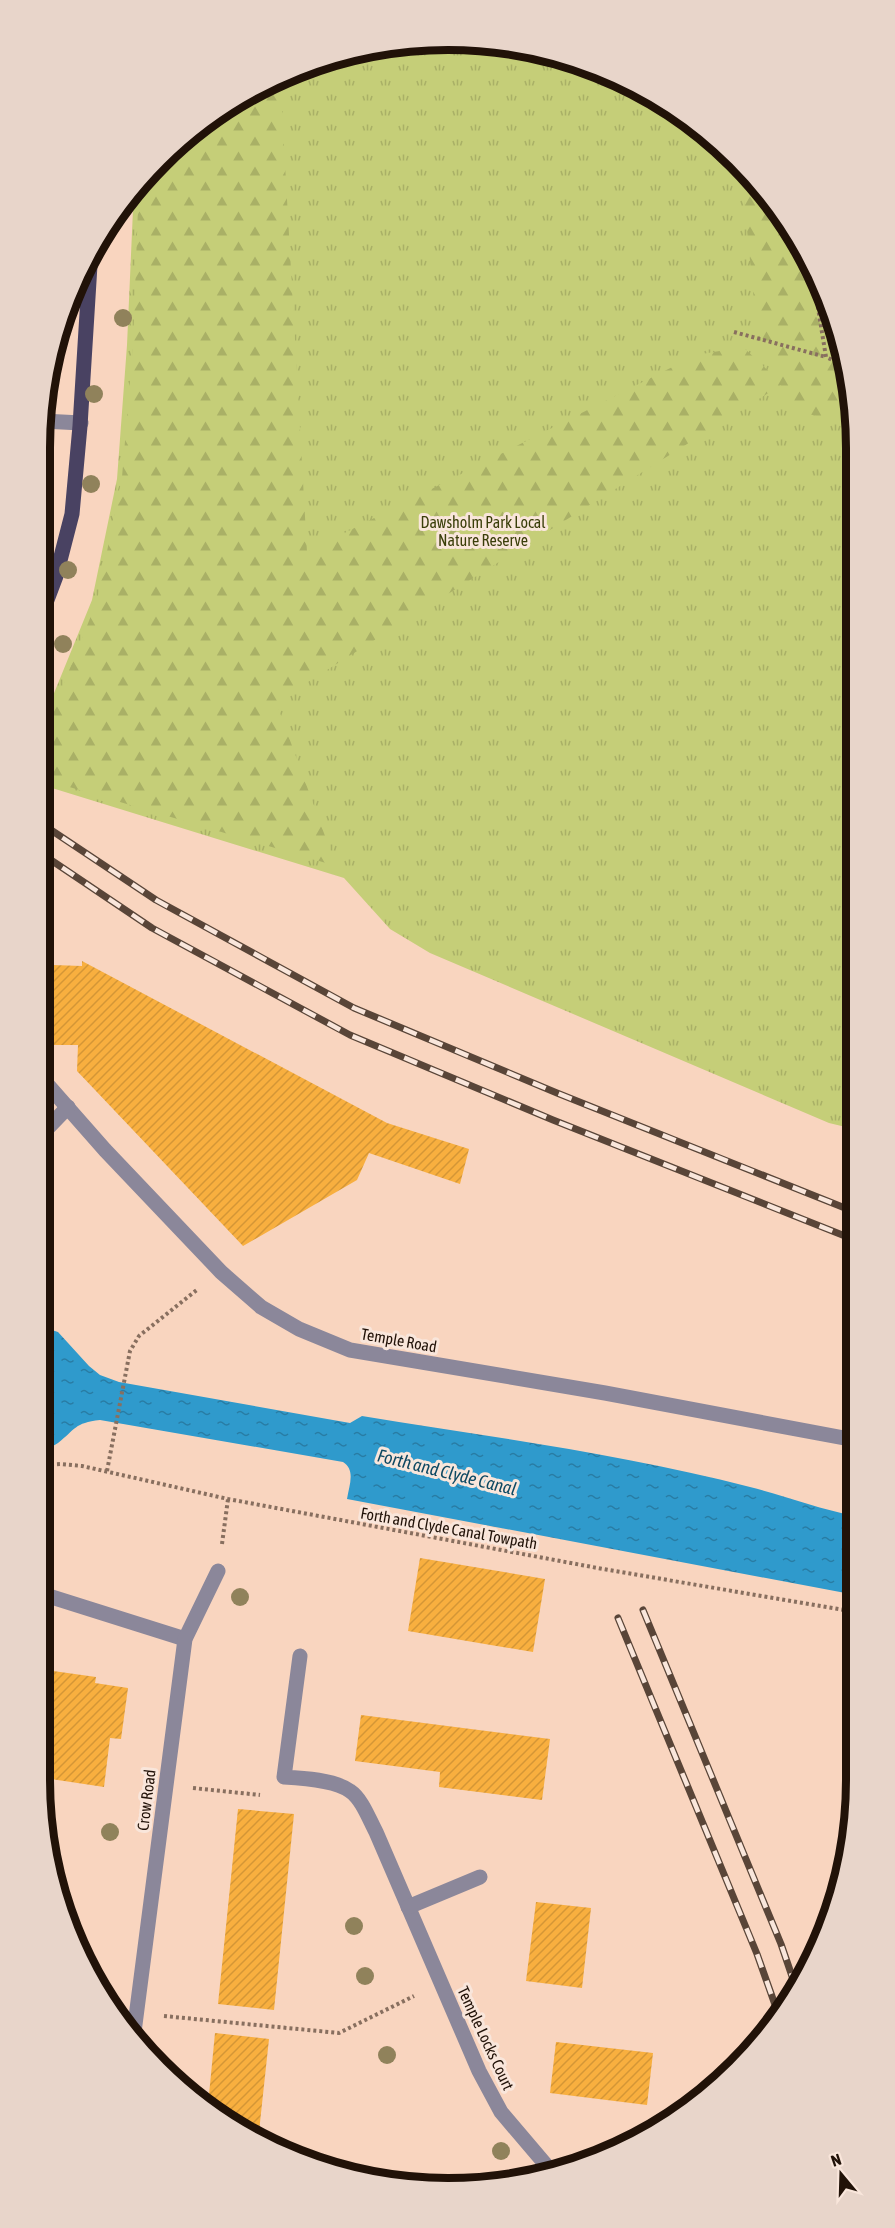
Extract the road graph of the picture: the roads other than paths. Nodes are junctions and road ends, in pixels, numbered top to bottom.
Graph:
1 (90, 274) edge
2 (50, 421) edge
3 (81, 423) junction
4 (50, 592) edge
5 (50, 1087) edge
6 (68, 1107) junction
7 (50, 1126) edge
8 (846, 1438) edge
9 (218, 1571) road end
10 (50, 1596) edge
11 (185, 1639) junction
12 (300, 1656) dead end
13 (480, 1877) dead end
14 (408, 1907) junction
15 (135, 2026) edge
16 (547, 2166) edge

1 - 3 main road
2 - 3 street
3 - 4 main road
5 - 6 street, Temple Road
6 - 7 street
6 - 8 street, Temple Road
9 - 11 street, Crow Road
10 - 11 street
11 - 15 street, Crow Road
12 - 14 street, Temple Locks Court
13 - 14 street
14 - 16 street, Temple Locks Court

